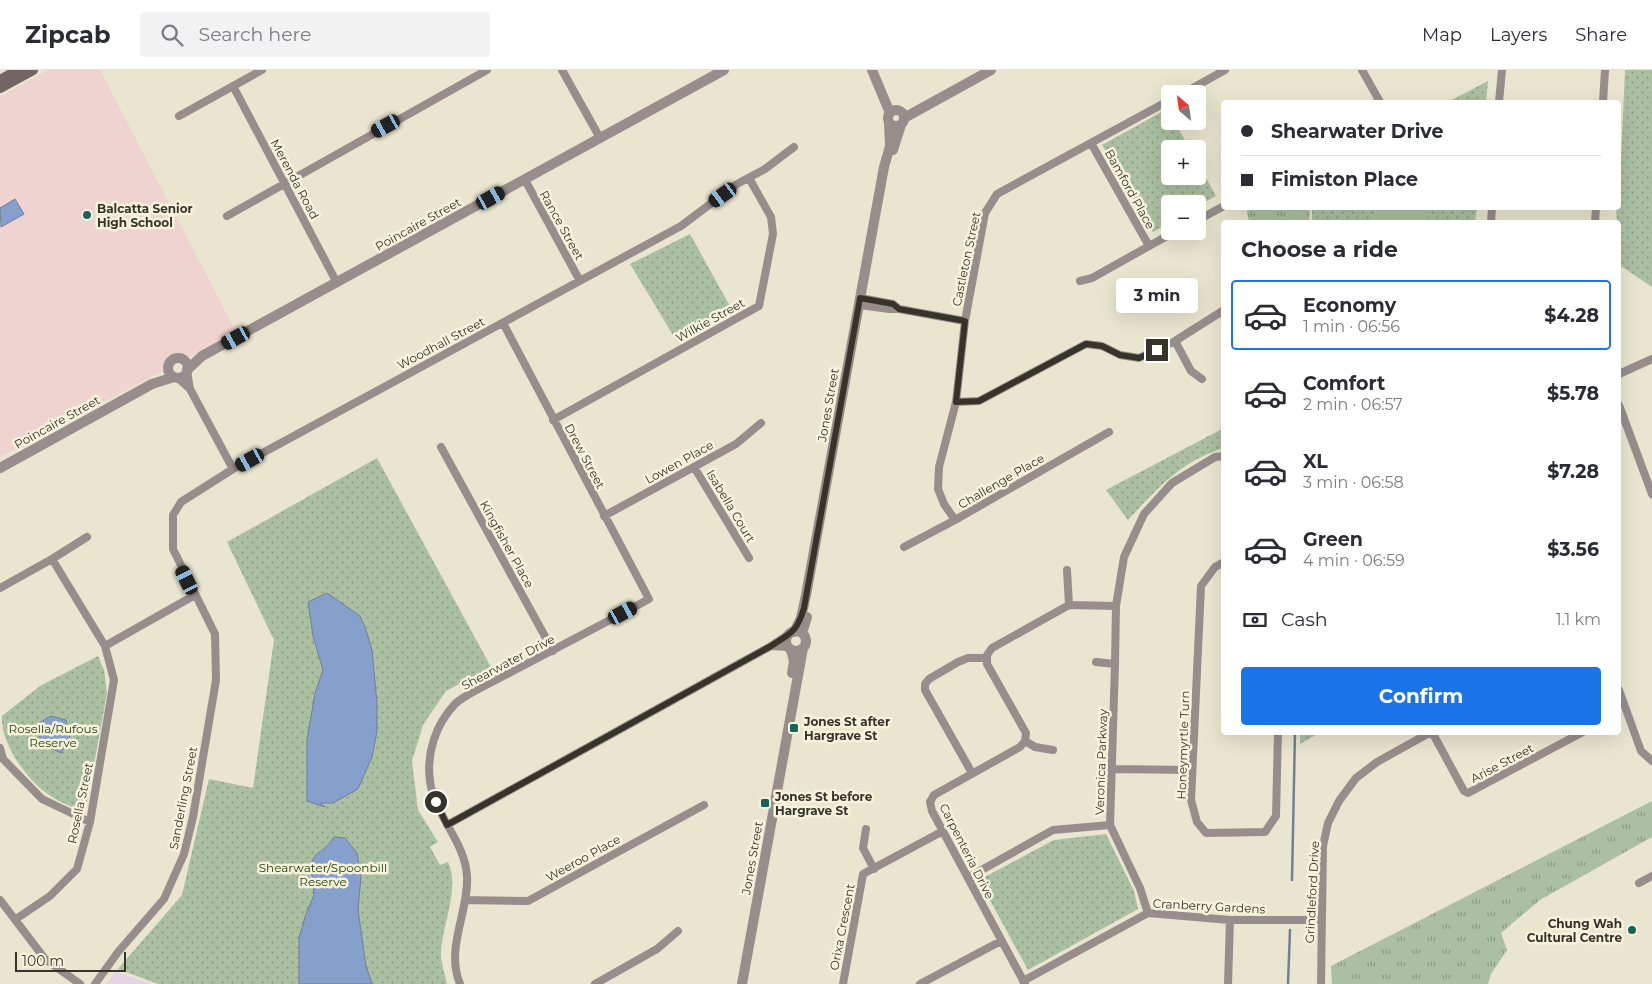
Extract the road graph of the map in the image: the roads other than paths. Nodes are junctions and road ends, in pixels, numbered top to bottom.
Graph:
1 (18, 70) edge
2 (33, 70) edge
3 (262, 70) edge
4 (487, 70) edge
5 (562, 70) edge
6 (724, 70) edge
7 (872, 70) edge
8 (879, 70) edge
9 (991, 70) edge
10 (1226, 70) edge
11 (1362, 70) edge
12 (1502, 70) edge
13 (1605, 70) edge
14 (0, 80) edge
15 (1198, 85) edge
16 (233, 86) junction
17 (0, 88) edge
18 (1379, 100) edge
19 (1499, 100) edge
20 (1603, 100) edge
21 (1161, 105) edge
22 (179, 116) dead end
23 (897, 118) junction
24 (600, 138) junction
25 (1091, 142) junction
26 (794, 147) dead end
27 (749, 178) junction
28 (525, 180) junction
29 (285, 183) junction
30 (1221, 208) edge
31 (227, 216) dead end
32 (1206, 216) edge
33 (1161, 239) edge
34 (1149, 246) junction
35 (580, 281) junction
36 (1080, 281) dead end
37 (337, 283) junction
38 (863, 302) junction
39 (1221, 312) edge
40 (965, 321) junction
41 (502, 323) junction
42 (1175, 341) junction
43 (202, 356) junction
44 (1652, 358) edge
45 (182, 360) junction
46 (169, 365) junction
47 (187, 371) junction
48 (1621, 373) edge
49 (176, 377) junction
50 (1202, 379) dead end
51 (152, 384) junction
52 (190, 389) junction
53 (956, 402) junction
54 (1621, 410) edge
55 (553, 420) junction
56 (761, 423) dead end
57 (1109, 432) dead end
58 (441, 447) dead end
59 (1221, 456) edge
60 (694, 467) junction
61 (0, 468) edge
62 (233, 469) junction
63 (1650, 484) edge
64 (1652, 494) edge
65 (604, 516) junction
66 (955, 520) junction
67 (87, 537) dead end
68 (904, 547) dead end
69 (749, 558) dead end
70 (52, 559) junction
71 (1221, 564) edge
72 (1068, 570) dead end
73 (0, 588) edge
74 (195, 595) junction
75 (649, 600) joint
76 (1069, 605) junction
77 (1116, 606) junction
78 (795, 633) junction
79 (105, 646) junction
80 (771, 646) junction
81 (790, 648) junction
82 (804, 648) junction
83 (553, 650) junction
84 (987, 658) junction
85 (1096, 662) dead end
86 (1116, 664) junction
87 (1622, 712) edge
88 (1278, 735) edge
89 (1427, 735) edge
90 (1434, 735) edge
91 (1577, 735) edge
92 (1025, 741) junction
93 (0, 748) edge
94 (1053, 750) dead end
95 (1652, 761) edge
96 (1112, 769) junction
97 (1192, 770) junction
98 (972, 773) junction
99 (704, 805) dead end
100 (90, 822) junction
101 (447, 825) junction
102 (1110, 826) junction
103 (866, 829) dead end
104 (944, 831) junction
105 (874, 869) junction
106 (1652, 876) edge
107 (969, 877) junction
108 (1640, 883) dead end
109 (0, 900) edge
110 (465, 900) junction
111 (1148, 913) junction
112 (16, 918) junction
113 (1230, 920) junction
114 (1321, 920) junction
115 (678, 931) dead end
116 (1001, 941) junction
117 (1024, 982) edge
118 (80, 984) edge
119 (95, 984) edge
120 (460, 984) edge
121 (594, 984) edge
122 (736, 984) edge
123 (742, 984) edge
124 (843, 984) edge
125 (920, 984) edge
126 (1228, 984) edge
127 (1320, 984) edge

1 - 14 main road
2 - 17 main road
3 - 16 street
4 - 29 street
5 - 24 street
6 - 24 street, Poincaire Street
7 - 23 street
8 - 23 street
9 - 23 street
10 - 15 street
11 - 18 street
12 - 19 street
13 - 20 street
16 - 22 street
16 - 29 street, Merenda Road
21 - 25 street, Castleton Street
23 - 38 street, Jones Street
24 - 28 street, Poincaire Street
25 - 34 street, Bamford Place
25 - 40 street, Castleton Street
26 - 27 street, Woodhall Street
27 - 35 street, Woodhall Street
27 - 55 street, Wilkie Street
28 - 35 street, Rance Street
28 - 37 street, Poincaire Street
29 - 31 street
29 - 37 street, Merenda Road
30 - 32 street
33 - 34 street, Bamford Place
34 - 36 street, Bamford Place
35 - 41 street, Woodhall Street
37 - 43 street, Poincaire Street
38 - 40 street
38 - 78 street, Jones Street
39 - 42 street
40 - 53 street, Castleton Street
41 - 55 street, Drew Street
41 - 62 street, Woodhall Street
42 - 50 street
42 - 53 street
43 - 45 street, Poincaire Street
43 - 47 street, Poincaire Street
44 - 48 street
45 - 46 street
45 - 47 street
46 - 49 street
46 - 51 street, Poincaire Street
47 - 49 street
47 - 52 street
49 - 51 street, Poincaire Street
49 - 52 street
51 - 61 street, Poincaire Street
52 - 62 street
53 - 66 street, Castleton Street
54 - 63 street
55 - 65 street, Drew Street
56 - 60 street, Lowen Place
57 - 66 street, Challenge Place
58 - 83 street, Kingfisher Place
59 - 77 street, Veronica Parkway
60 - 65 street, Lowen Place
60 - 69 street, Isabella Court
62 - 74 street, Woodhall Street
63 - 64 street
65 - 75 street, Drew Street
66 - 68 street, Challenge Place
67 - 70 street
70 - 73 street
70 - 79 street, Rosella Street
71 - 97 street, Honeymyrtle Turn
72 - 76 street
74 - 79 street
74 - 119 street, Sanderling Street
75 - 83 street, Shearwater Drive
76 - 77 street
76 - 84 street
77 - 86 street, Veronica Parkway
78 - 80 street
78 - 81 street, Jones Street
78 - 82 street, Jones Street
79 - 100 street, Rosella Street
80 - 81 street
80 - 101 street
81 - 82 street
81 - 122 street, Jones Street
82 - 123 street, Jones Street
83 - 101 street, Shearwater Drive
84 - 92 street
84 - 98 street
85 - 86 street
86 - 96 street, Veronica Parkway
87 - 95 street
88 - 97 street, Honeymyrtle Turn
89 - 114 street, Grindleford Drive
90 - 91 street, Arise Street
92 - 94 street
92 - 98 street, Carpenteria Drive
93 - 100 street
96 - 97 street
96 - 102 street, Veronica Parkway
98 - 104 street, Carpenteria Drive
99 - 110 street, Weeroo Place
100 - 112 street, Rosella Street
101 - 110 street, Shearwater Drive
102 - 107 street
102 - 111 street, Veronica Parkway
103 - 105 street
104 - 105 street, Orixa Crescent
104 - 107 street, Carpenteria Drive
105 - 124 street, Orixa Crescent
106 - 108 street
107 - 116 street, Carpenteria Drive
109 - 112 street
110 - 120 street, Shearwater Drive
111 - 113 street, Cranberry Gardens
111 - 117 street, Cranberry Gardens
112 - 118 street
113 - 114 street, Cranberry Gardens
113 - 126 street
114 - 127 street, Grindleford Drive
115 - 121 street
116 - 117 street, Carpenteria Drive
116 - 125 street

